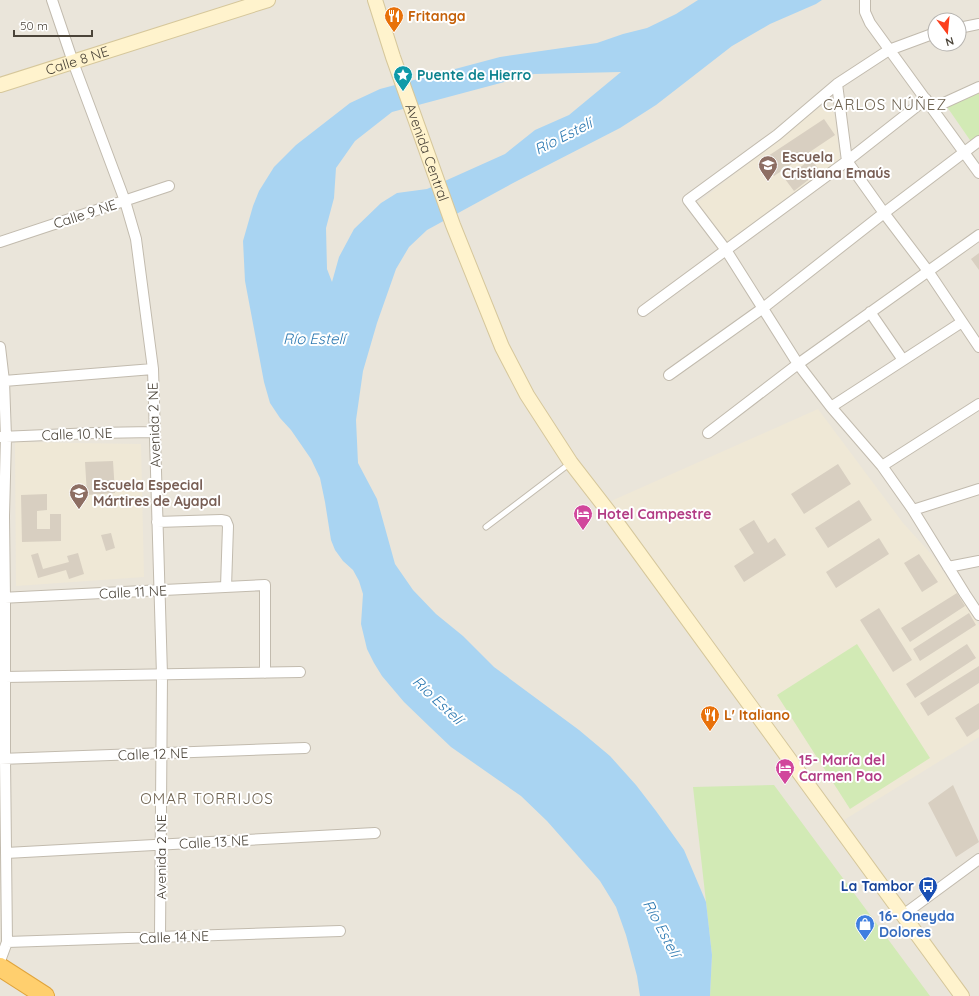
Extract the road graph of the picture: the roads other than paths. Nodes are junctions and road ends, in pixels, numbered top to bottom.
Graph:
1 (52, 0) edge
2 (268, 0) edge
3 (865, 0) edge
4 (379, 1) edge
5 (239, 4) edge
6 (979, 24) edge
7 (967, 26) edge
8 (927, 36) edge
9 (889, 50) junction
10 (73, 62) junction
11 (838, 84) junction
12 (0, 85) edge
13 (979, 87) edge
14 (926, 99) junction
15 (933, 108) junction
16 (979, 141) edge
17 (964, 153) junction
18 (847, 161) junction
19 (979, 173) edge
20 (169, 186) dead end
21 (125, 201) junction
22 (884, 214) junction
23 (979, 235) edge
24 (0, 242) edge
25 (726, 250) junction
26 (928, 271) junction
27 (763, 308) junction
28 (643, 311) dead end
29 (870, 312) junction
30 (962, 322) junction
31 (0, 347) edge
32 (979, 347) edge
33 (903, 360) junction
34 (798, 364) junction
35 (153, 369) junction
36 (669, 375) dead end
37 (4, 381) junction
38 (979, 404) edge
39 (831, 407) junction
40 (154, 432) junction
41 (708, 433) dead end
42 (3, 437) edge
43 (571, 463) junction
44 (882, 466) junction
45 (979, 489) edge
46 (913, 510) junction
47 (2, 516) edge
48 (158, 522) junction
49 (486, 527) dead end
50 (979, 561) edge
51 (948, 567) junction
52 (226, 587) junction
53 (160, 590) junction
54 (3, 598) edge
55 (979, 615) edge
56 (300, 672) dead end
57 (265, 673) junction
58 (162, 675) junction
59 (5, 677) junction
60 (305, 748) dead end
61 (161, 753) junction
62 (2, 759) edge
63 (375, 833) dead end
64 (161, 845) junction
65 (6, 854) junction
66 (979, 859) edge
67 (903, 915) junction
68 (340, 932) dead end
69 (160, 937) junction
70 (7, 942) junction
71 (0, 961) edge
72 (0, 967) edge
73 (45, 996) edge
74 (962, 996) edge

1 - 10 street, Avenida 2 NE
2 - 5 street, Calle 8 NE
3 - 9 street
4 - 43 street, Avenida Central
5 - 10 street, Calle 8 NE
6 - 7 street
8 - 9 street
9 - 11 street
9 - 14 street
10 - 12 street, Calle 8 NE
10 - 21 street, Avenida 2 NE
11 - 18 street
11 - 25 street
13 - 15 street
14 - 15 street
14 - 18 street
15 - 17 street
16 - 17 street
17 - 19 street
17 - 22 street
18 - 22 street
18 - 25 street
20 - 21 street, Calle 9 NE
21 - 24 street, Calle 9 NE
21 - 35 street, Avenida 2 NE
22 - 26 street
22 - 27 street
23 - 26 street
25 - 27 street
25 - 28 street
26 - 29 street
26 - 30 street
27 - 34 street
27 - 36 street
29 - 33 street
29 - 34 street
30 - 32 street
30 - 33 street
31 - 37 street
33 - 39 street
34 - 39 street
34 - 41 street
35 - 37 street
35 - 40 street, Avenida 2 NE
37 - 42 street
38 - 44 street
39 - 44 street
40 - 42 street, Calle 10 NE
40 - 48 street, Avenida 2 NE
42 - 47 street
43 - 49 lane
43 - 67 street, Avenida Central
44 - 46 street
45 - 46 street
46 - 51 street
47 - 54 street
48 - 52 street
48 - 53 street, Avenida 2 NE
50 - 51 street
51 - 55 street
52 - 53 street, Calle 11 NE
52 - 57 street, Calle 11 NE
53 - 54 street, Calle 11 NE
53 - 58 street, Avenida 2 NE
54 - 59 street
56 - 57 street
57 - 58 street
58 - 59 street
58 - 61 street, Avenida 2 NE
59 - 62 street
60 - 61 street, Calle 12 NE
61 - 62 street, Calle 12 NE
61 - 64 street, Avenida 2 NE
62 - 65 street
63 - 64 street, Calle 13 NE
64 - 65 street, Calle 13 NE
64 - 69 street, Avenida 2 NE
65 - 70 street
66 - 67 street
67 - 74 street, Avenida Central
68 - 69 street, Calle 14 NE
69 - 70 street, Calle 14 NE
70 - 71 street
72 - 73 highway

